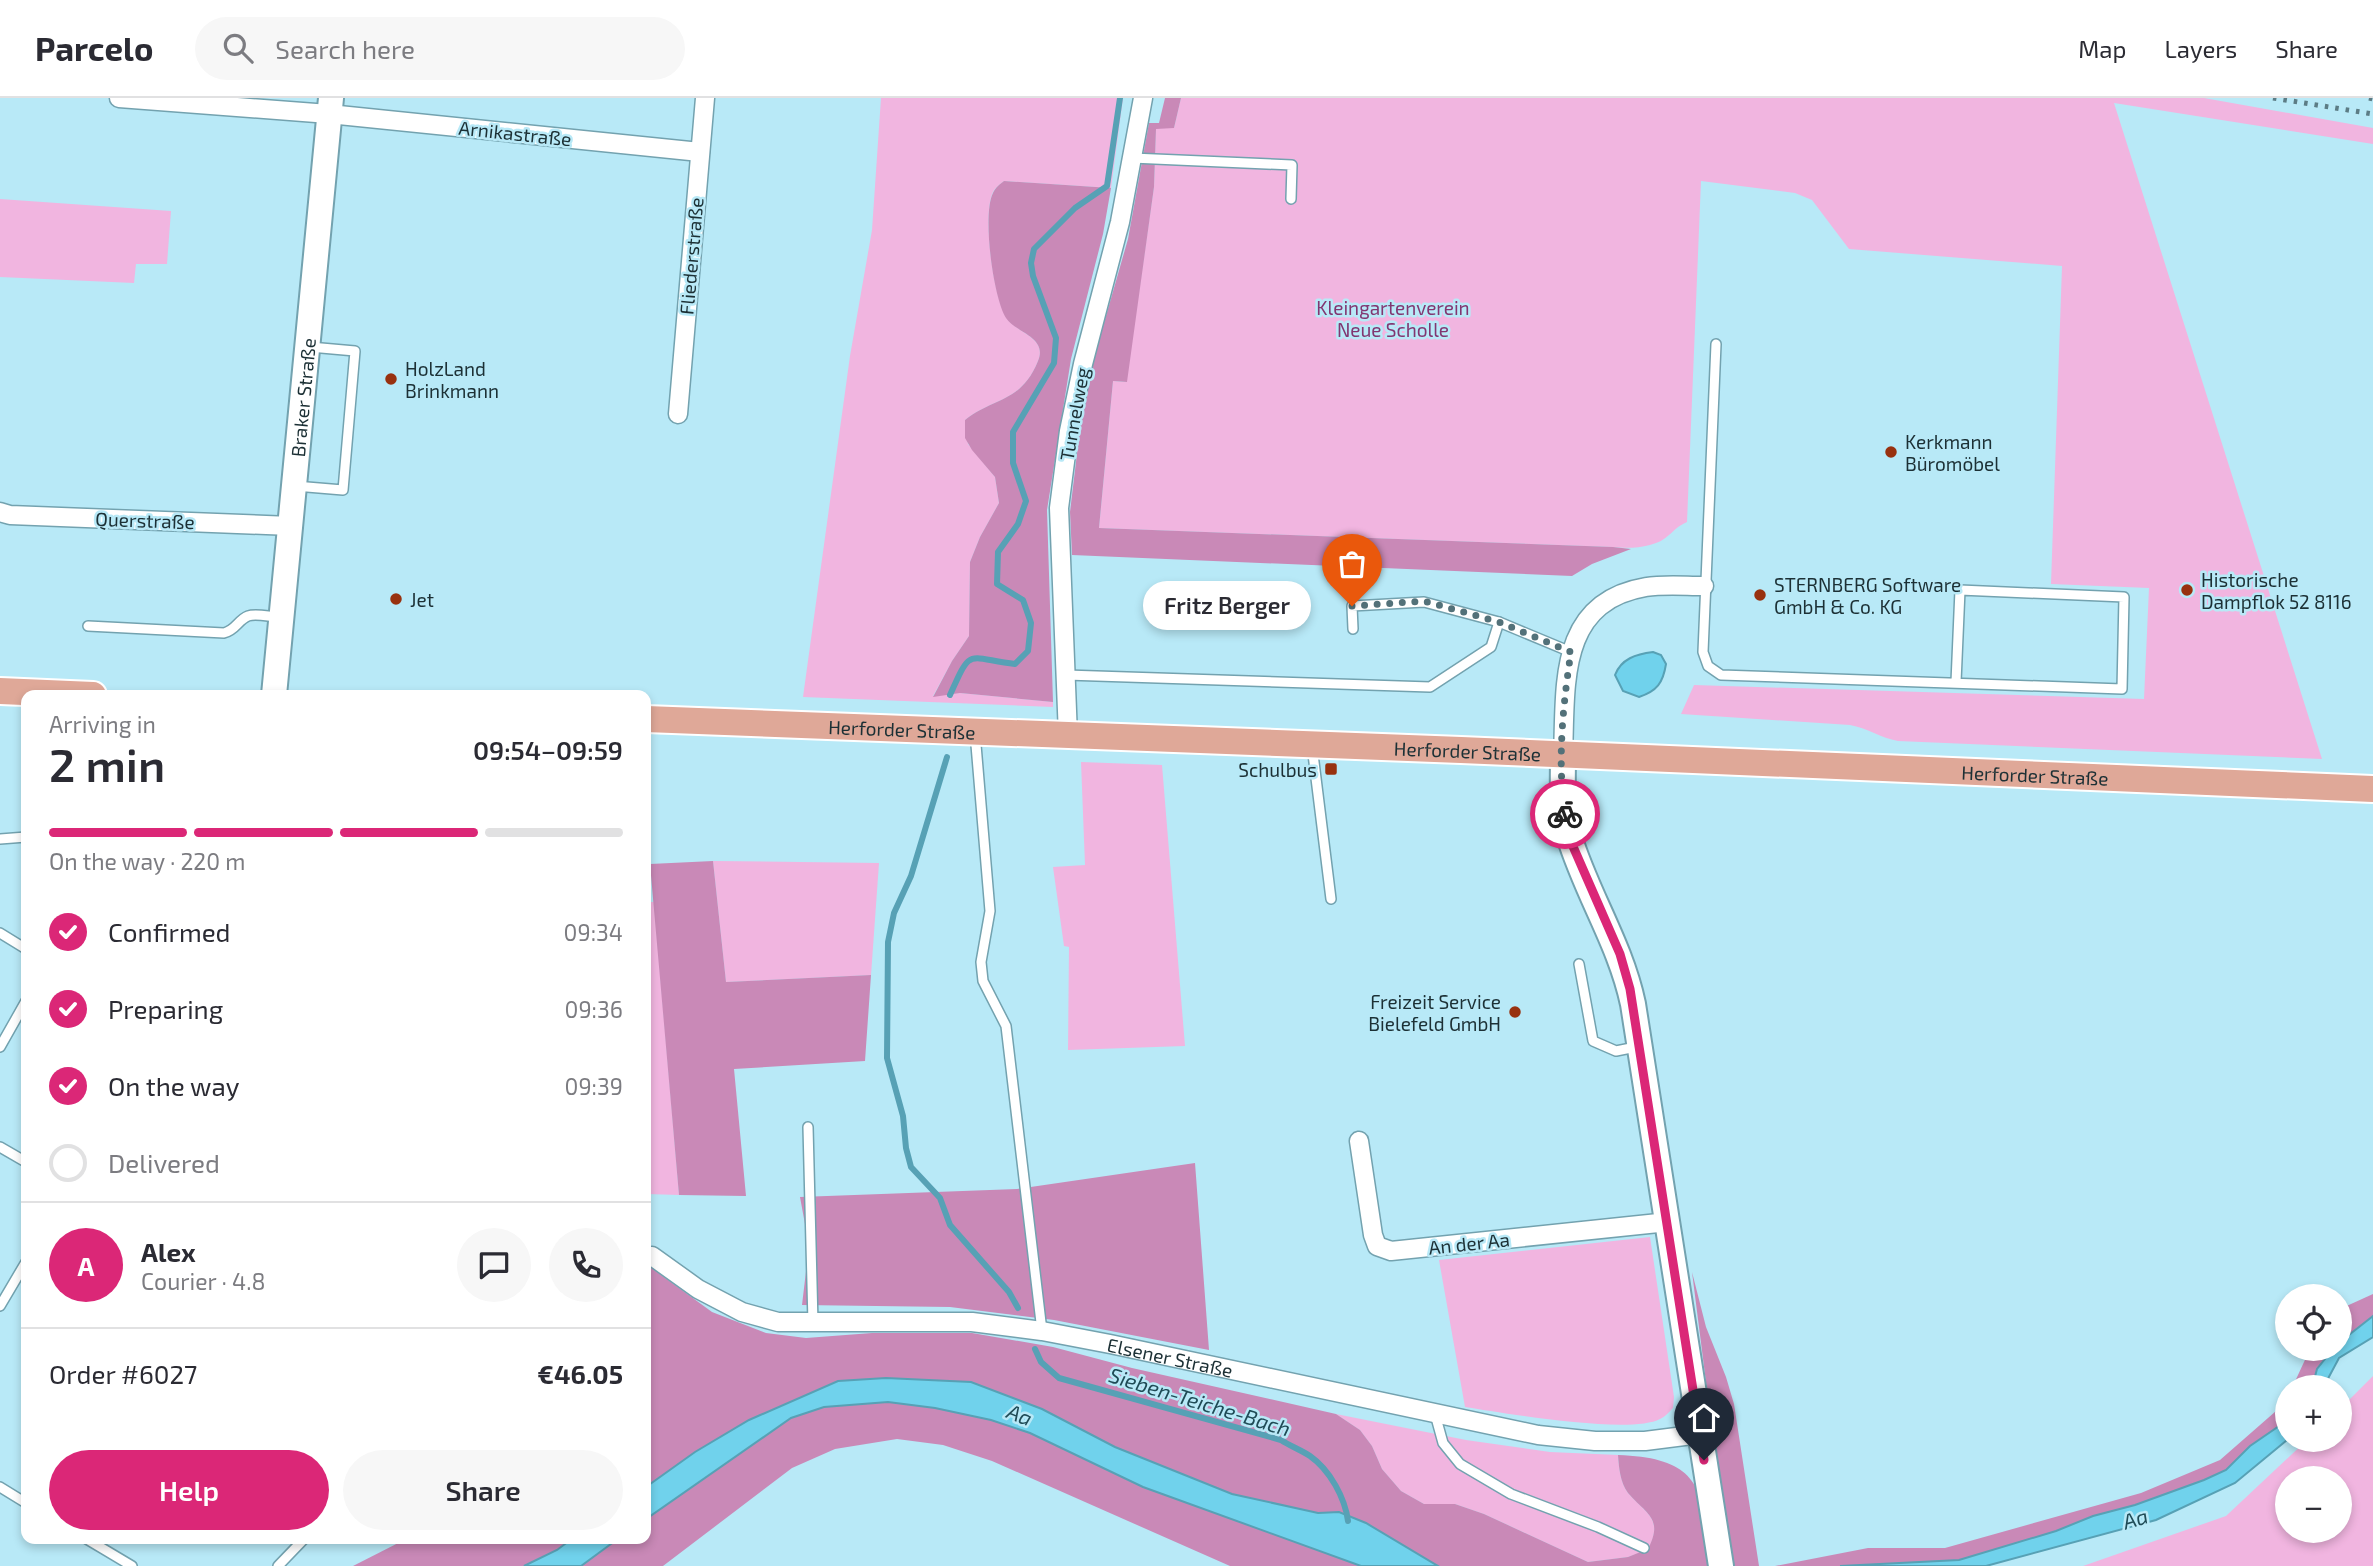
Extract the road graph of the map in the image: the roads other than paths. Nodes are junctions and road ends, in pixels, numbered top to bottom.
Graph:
1 (119, 98) edge
2 (705, 98) edge
3 (1143, 98) edge
4 (330, 106) edge
5 (700, 152) junction
6 (1132, 158) junction
7 (1291, 199) dead end
8 (1716, 344) dead end
9 (308, 346) junction
10 (678, 414) dead end
11 (295, 485) junction
12 (0, 512) edge
13 (291, 526) junction
14 (1704, 586) junction
15 (282, 617) junction
16 (1499, 622) junction
17 (88, 626) dead end
18 (1353, 628) dead end
19 (1571, 652) junction
20 (1066, 675) junction
21 (1956, 682) junction
22 (275, 690) edge
23 (0, 691) edge
24 (21, 692) edge
25 (651, 719) edge
26 (975, 733) junction
27 (1068, 736) junction
28 (1312, 745) junction
29 (1563, 755) junction
30 (2373, 789) edge
31 (21, 837) edge
32 (0, 839) edge
33 (1331, 899) dead end
34 (0, 933) edge
35 (21, 946) edge
36 (1579, 964) dead end
37 (21, 1010) edge
38 (0, 1046) edge
39 (1640, 1047) junction
40 (808, 1127) dead end
41 (1359, 1141) dead end
42 (0, 1147) edge
43 (21, 1159) edge
44 (1668, 1222) junction
45 (651, 1255) edge
46 (21, 1270) edge
47 (0, 1306) edge
48 (813, 1323) junction
49 (1042, 1331) junction
50 (1435, 1414) junction
51 (1700, 1434) junction
52 (2, 1492) edge
53 (21, 1501) edge
54 (95, 1544) edge
55 (299, 1544) edge
56 (1644, 1548) dead end
57 (1721, 1565) edge
58 (132, 1566) edge
59 (278, 1566) edge

1 - 4 street, Arnikastraße
2 - 5 street, Fliederstraße
3 - 6 street, Tunnelweg
4 - 5 street, Arnikastraße
4 - 9 main road, Braker Straße
5 - 10 street, Fliederstraße
6 - 7 lane
6 - 20 street, Tunnelweg
8 - 14 lane
9 - 11 main road, Braker Straße
9 - 11 lane
11 - 13 main road, Braker Straße
12 - 13 street, Querstraße
13 - 15 main road, Braker Straße
14 - 19 street
14 - 21 lane
15 - 17 lane
15 - 22 main road, Braker Straße
16 - 18 lane
16 - 19 lane
16 - 20 lane
19 - 29 street
20 - 27 street, Tunnelweg
21 - 21 lane
23 - 24 main road
25 - 26 main road, Herforder Straße
26 - 27 main road, Herforder Straße
26 - 49 lane
27 - 28 main road, Herforder Straße
28 - 29 main road, Herforder Straße
28 - 33 lane
29 - 30 main road, Herforder Straße
29 - 39 main road
31 - 32 lane
34 - 35 lane
36 - 39 lane
37 - 38 lane
39 - 44 main road
40 - 48 lane
41 - 44 street, An der Aa
42 - 43 lane
44 - 51 main road
45 - 48 street, Elsener Straße
46 - 47 lane
48 - 49 street, Elsener Straße
49 - 50 street, Elsener Straße
50 - 51 street, Elsener Straße
50 - 56 lane
51 - 57 main road
52 - 53 lane
54 - 58 lane
55 - 59 lane

